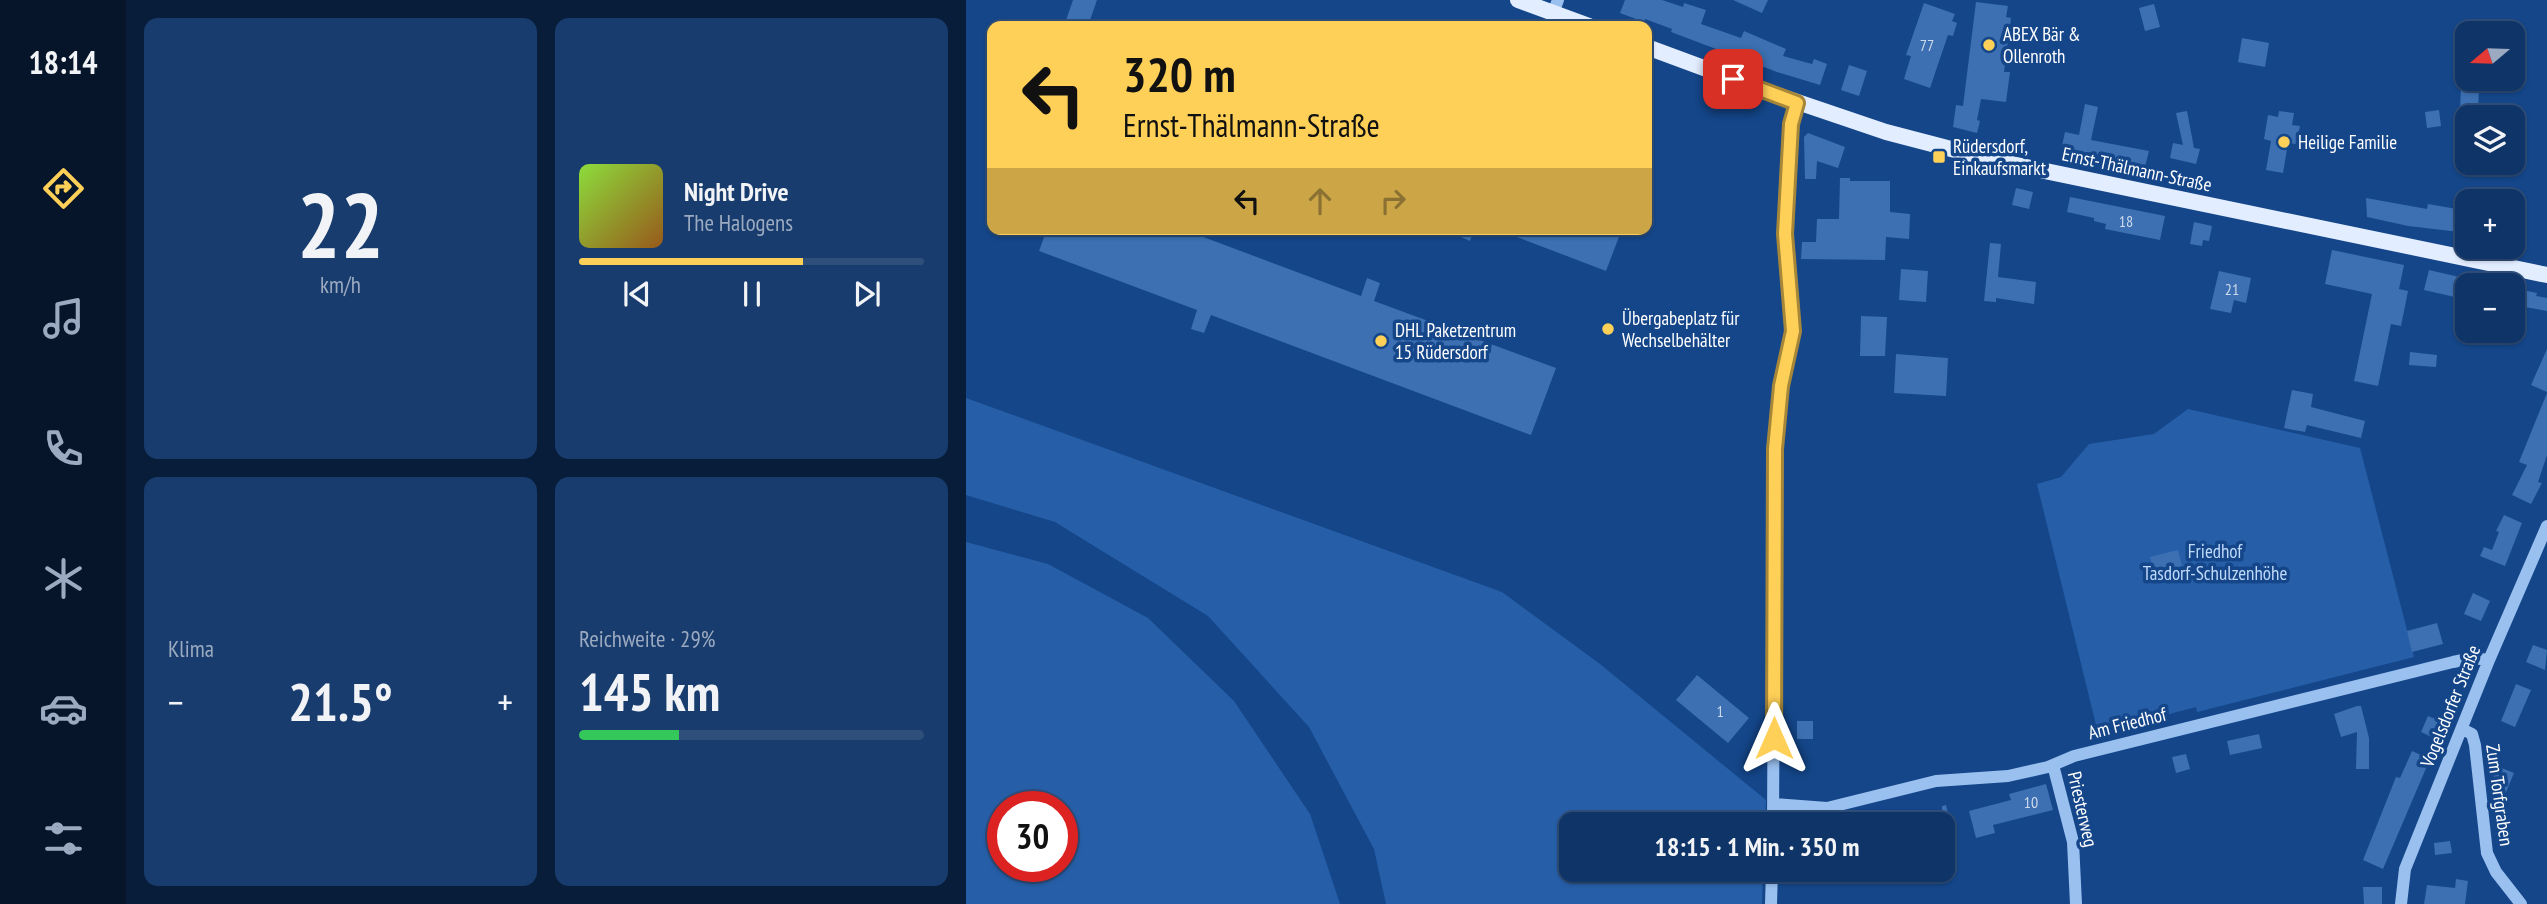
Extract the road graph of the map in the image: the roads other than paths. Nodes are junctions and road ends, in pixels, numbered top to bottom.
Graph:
1 (1518, 0) edge
2 (1556, 7) edge
3 (1580, 21) edge
4 (1652, 49) edge
5 (1797, 103) junction
6 (2547, 275) edge
7 (2547, 526) edge
8 (2489, 660) junction
9 (2462, 729) junction
10 (2053, 765) junction
11 (1774, 804) junction
12 (1774, 812) edge
13 (1772, 882) edge
14 (1771, 904) edge
15 (2076, 904) edge
16 (2401, 904) edge
17 (2521, 904) edge

1 - 2 main road
2 - 3 main road
4 - 5 main road, Ernst-Thälmann-Straße
5 - 6 main road, Ernst-Thälmann-Straße
5 - 11 street
7 - 8 street, Vogelsdorfer Straße
8 - 9 street, Vogelsdorfer Straße
8 - 10 street, Am Friedhof
9 - 16 street, Vogelsdorfer Straße
9 - 17 street, Zum Torfgraben
10 - 11 street, Am Friedhof
10 - 15 street, Priesterweg
11 - 12 street
13 - 14 street

